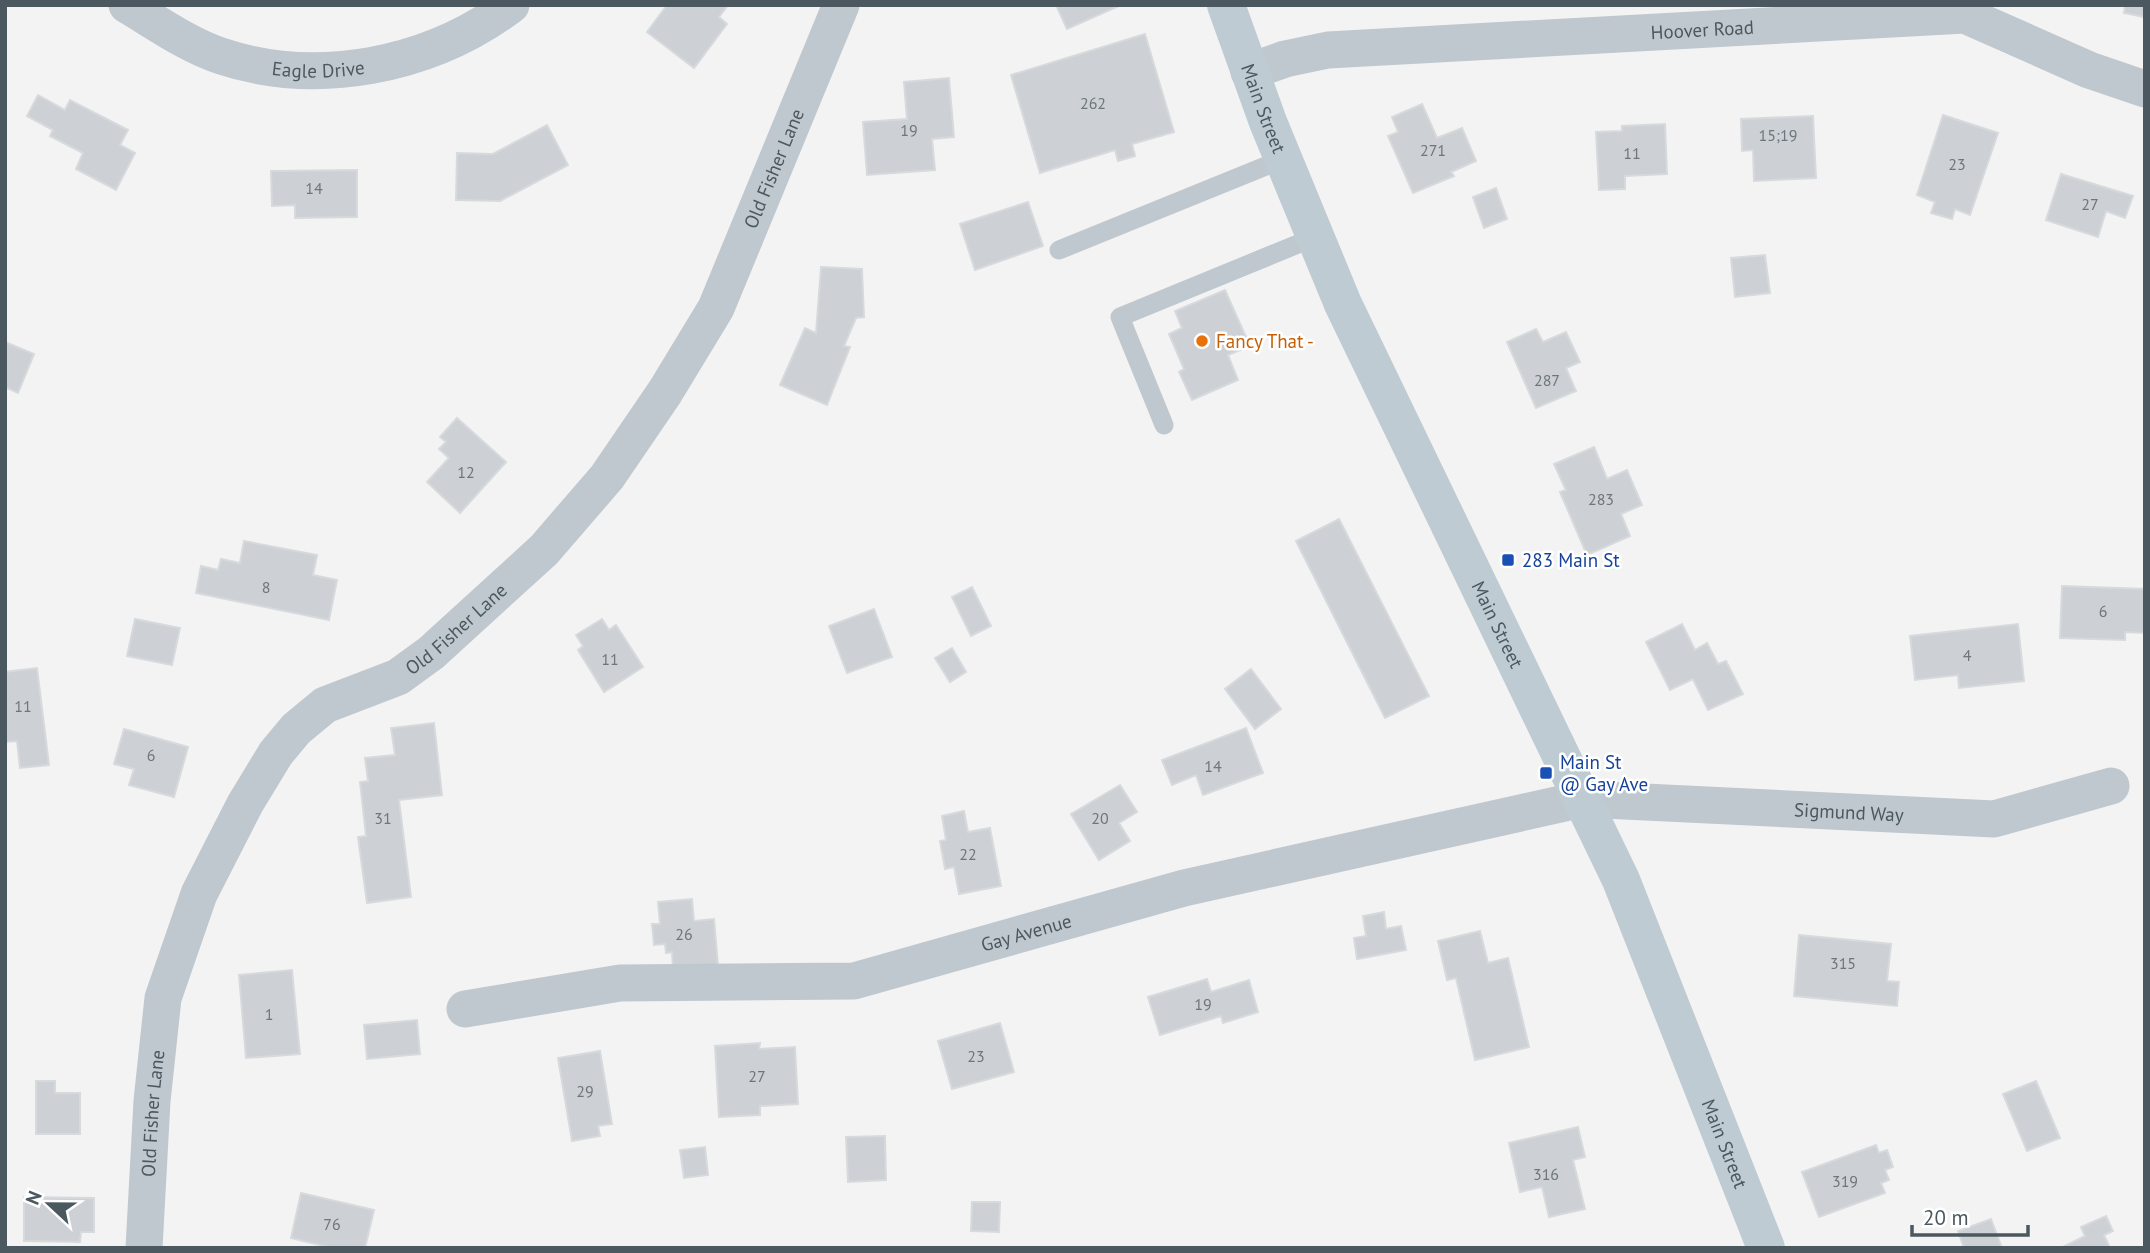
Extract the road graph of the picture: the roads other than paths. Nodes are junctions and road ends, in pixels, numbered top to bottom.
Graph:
1 (127, 5) edge
2 (511, 5) edge
3 (841, 5) edge
4 (1226, 5) edge
5 (1963, 10) edge
6 (1249, 72) junction
7 (2145, 89) edge
8 (1283, 159) junction
9 (1315, 237) junction
10 (1059, 250) dead end
11 (1164, 425) dead end
12 (2111, 786) dead end
13 (1583, 799) junction
14 (465, 1009) dead end
15 (144, 1248) edge
16 (1766, 1248) edge

1 - 2 street, Eagle Drive
3 - 15 street, Old Fisher Lane
4 - 6 main road, Main Street
5 - 6 street, Hoover Road
5 - 7 street, Hoover Road
6 - 8 main road, Main Street
8 - 9 main road, Main Street
8 - 10 lane
9 - 11 lane
9 - 13 main road, Main Street
12 - 13 street, Sigmund Way
13 - 14 street, Gay Avenue
13 - 16 main road, Main Street

